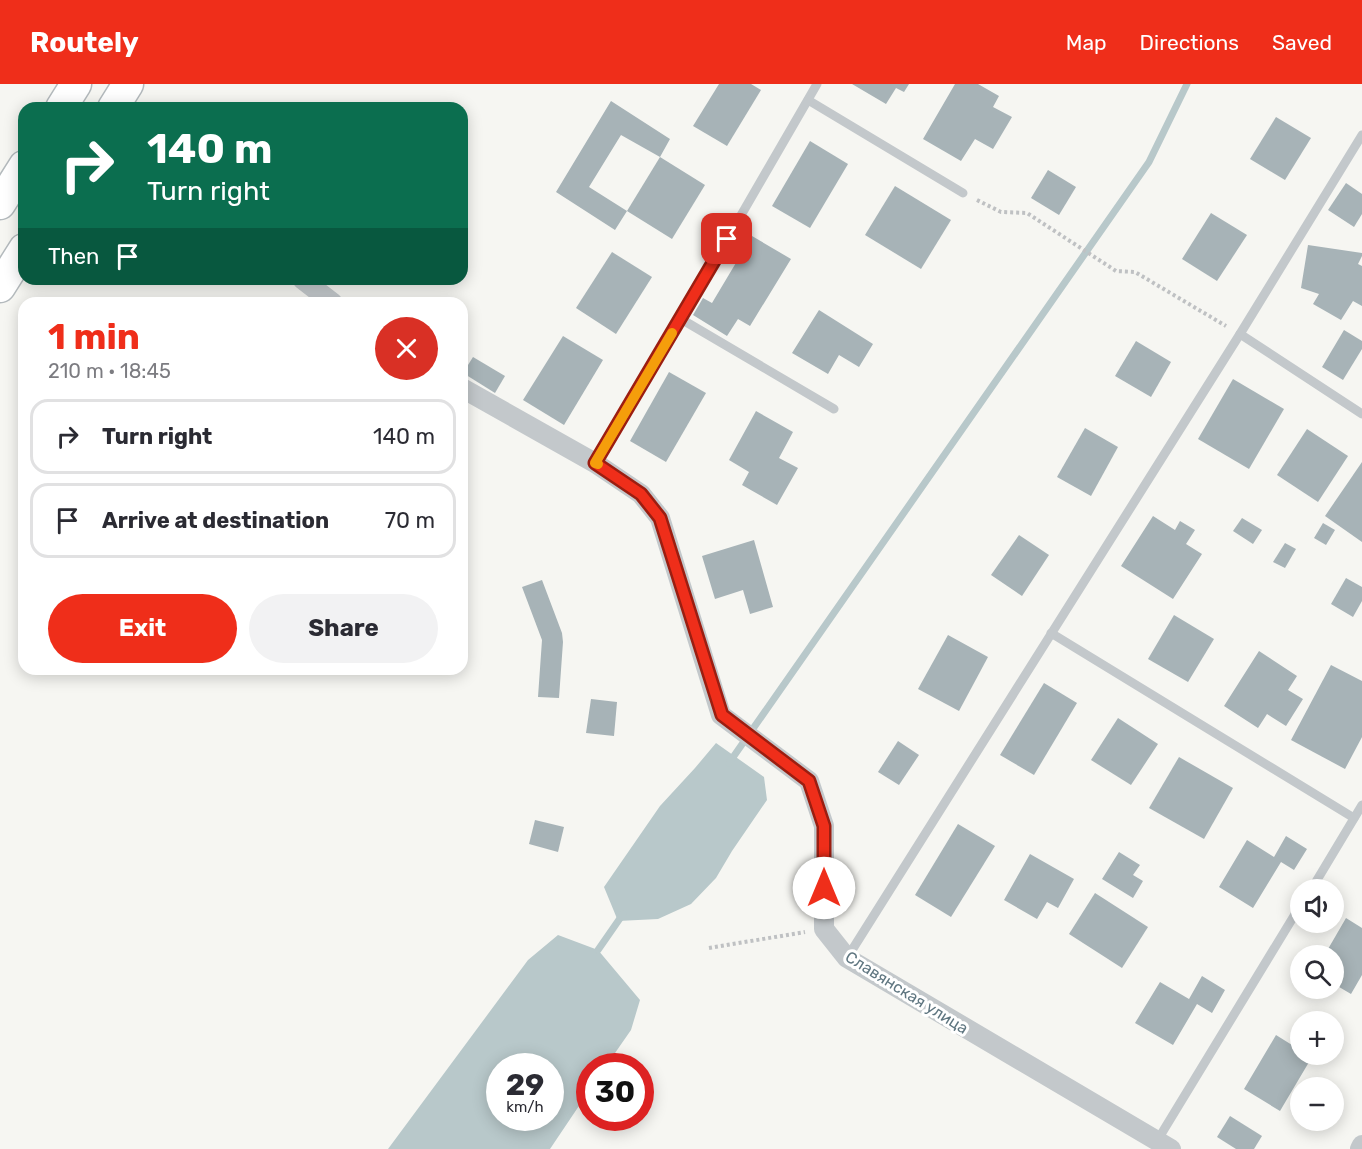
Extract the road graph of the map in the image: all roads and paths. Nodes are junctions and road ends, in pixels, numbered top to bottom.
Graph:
1 (76, 84) edge
2 (128, 84) edge
3 (817, 84) edge
4 (808, 100) junction
5 (65, 102) edge
6 (117, 102) edge
7 (1362, 135) edge
8 (18, 176) edge
9 (963, 193) joint
10 (0, 204) edge
11 (18, 258) edge
12 (310, 285) edge
13 (0, 287) edge
14 (325, 297) edge
15 (681, 319) junction
16 (1240, 334) junction
17 (468, 391) edge
18 (834, 409) dead end
19 (1362, 414) edge
20 (595, 463) junction
21 (1051, 633) junction
22 (1362, 806) edge
23 (1354, 818) junction
24 (1318, 879) edge
25 (1290, 924) edge
26 (824, 929) junction
27 (709, 948) dead end
28 (847, 958) junction
29 (1164, 1145) edge
30 (1362, 1145) edge
31 (1360, 1149) edge

1 - 5 main road
2 - 6 main road
3 - 4 lane
4 - 9 lane
4 - 15 lane
7 - 16 lane
8 - 10 main road
9 - 16 path
11 - 13 main road
12 - 14 street
15 - 18 lane
15 - 20 lane
16 - 19 lane
16 - 21 lane
17 - 20 street
20 - 26 street
21 - 23 lane
21 - 28 lane
22 - 23 lane
23 - 24 lane
25 - 29 lane
26 - 27 path
26 - 28 street, Славянская улица
28 - 29 street, Славянская улица
30 - 31 street

